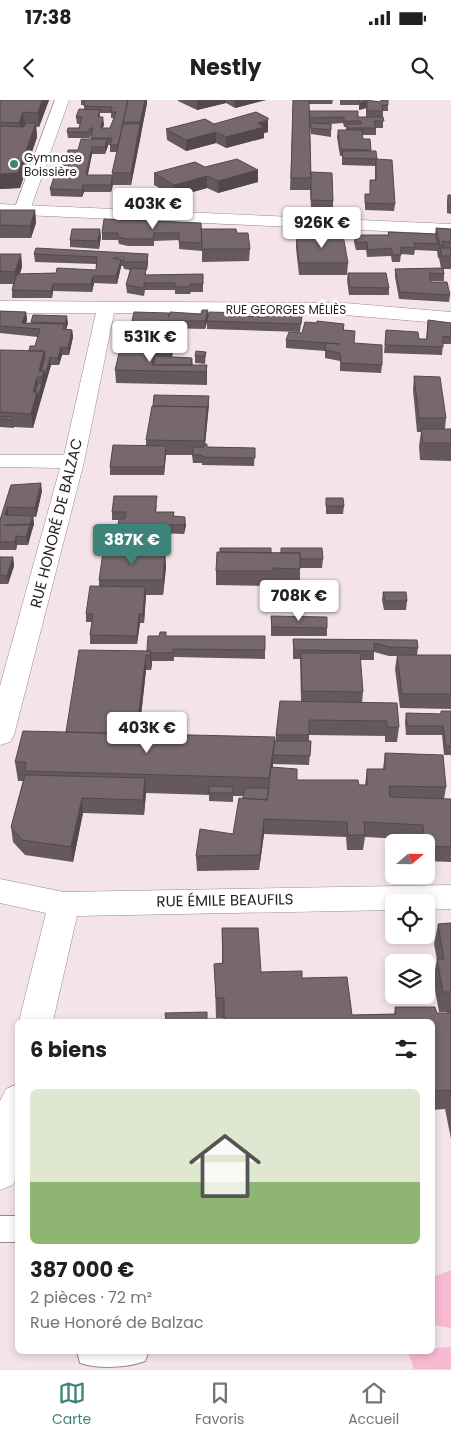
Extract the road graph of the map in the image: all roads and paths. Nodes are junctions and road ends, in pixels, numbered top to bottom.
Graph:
1 (62, 100) edge
2 (0, 209) edge
3 (22, 210) junction
4 (451, 229) edge
5 (0, 307) edge
6 (106, 309) junction
7 (451, 318) edge
8 (0, 461) edge
9 (73, 462) junction
10 (0, 735) edge
11 (0, 891) edge
12 (451, 897) edge
13 (64, 904) junction
14 (36, 1019) edge
15 (15, 1112) edge
16 (0, 1173) edge
17 (0, 1229) edge
18 (15, 1229) edge

1 - 3 street
2 - 3 street
3 - 4 street
5 - 6 street, RUE GEORGES MÉLIÈS
6 - 7 street, RUE GEORGES MÉLIÈS
6 - 9 street, RUE HONORÉ DE BALZAC
8 - 9 street
9 - 10 street, RUE HONORÉ DE BALZAC
11 - 13 street, RUE ÉMILE BEAUFILS
12 - 13 street, RUE ÉMILE BEAUFILS
13 - 14 street
15 - 16 street
17 - 18 lane

